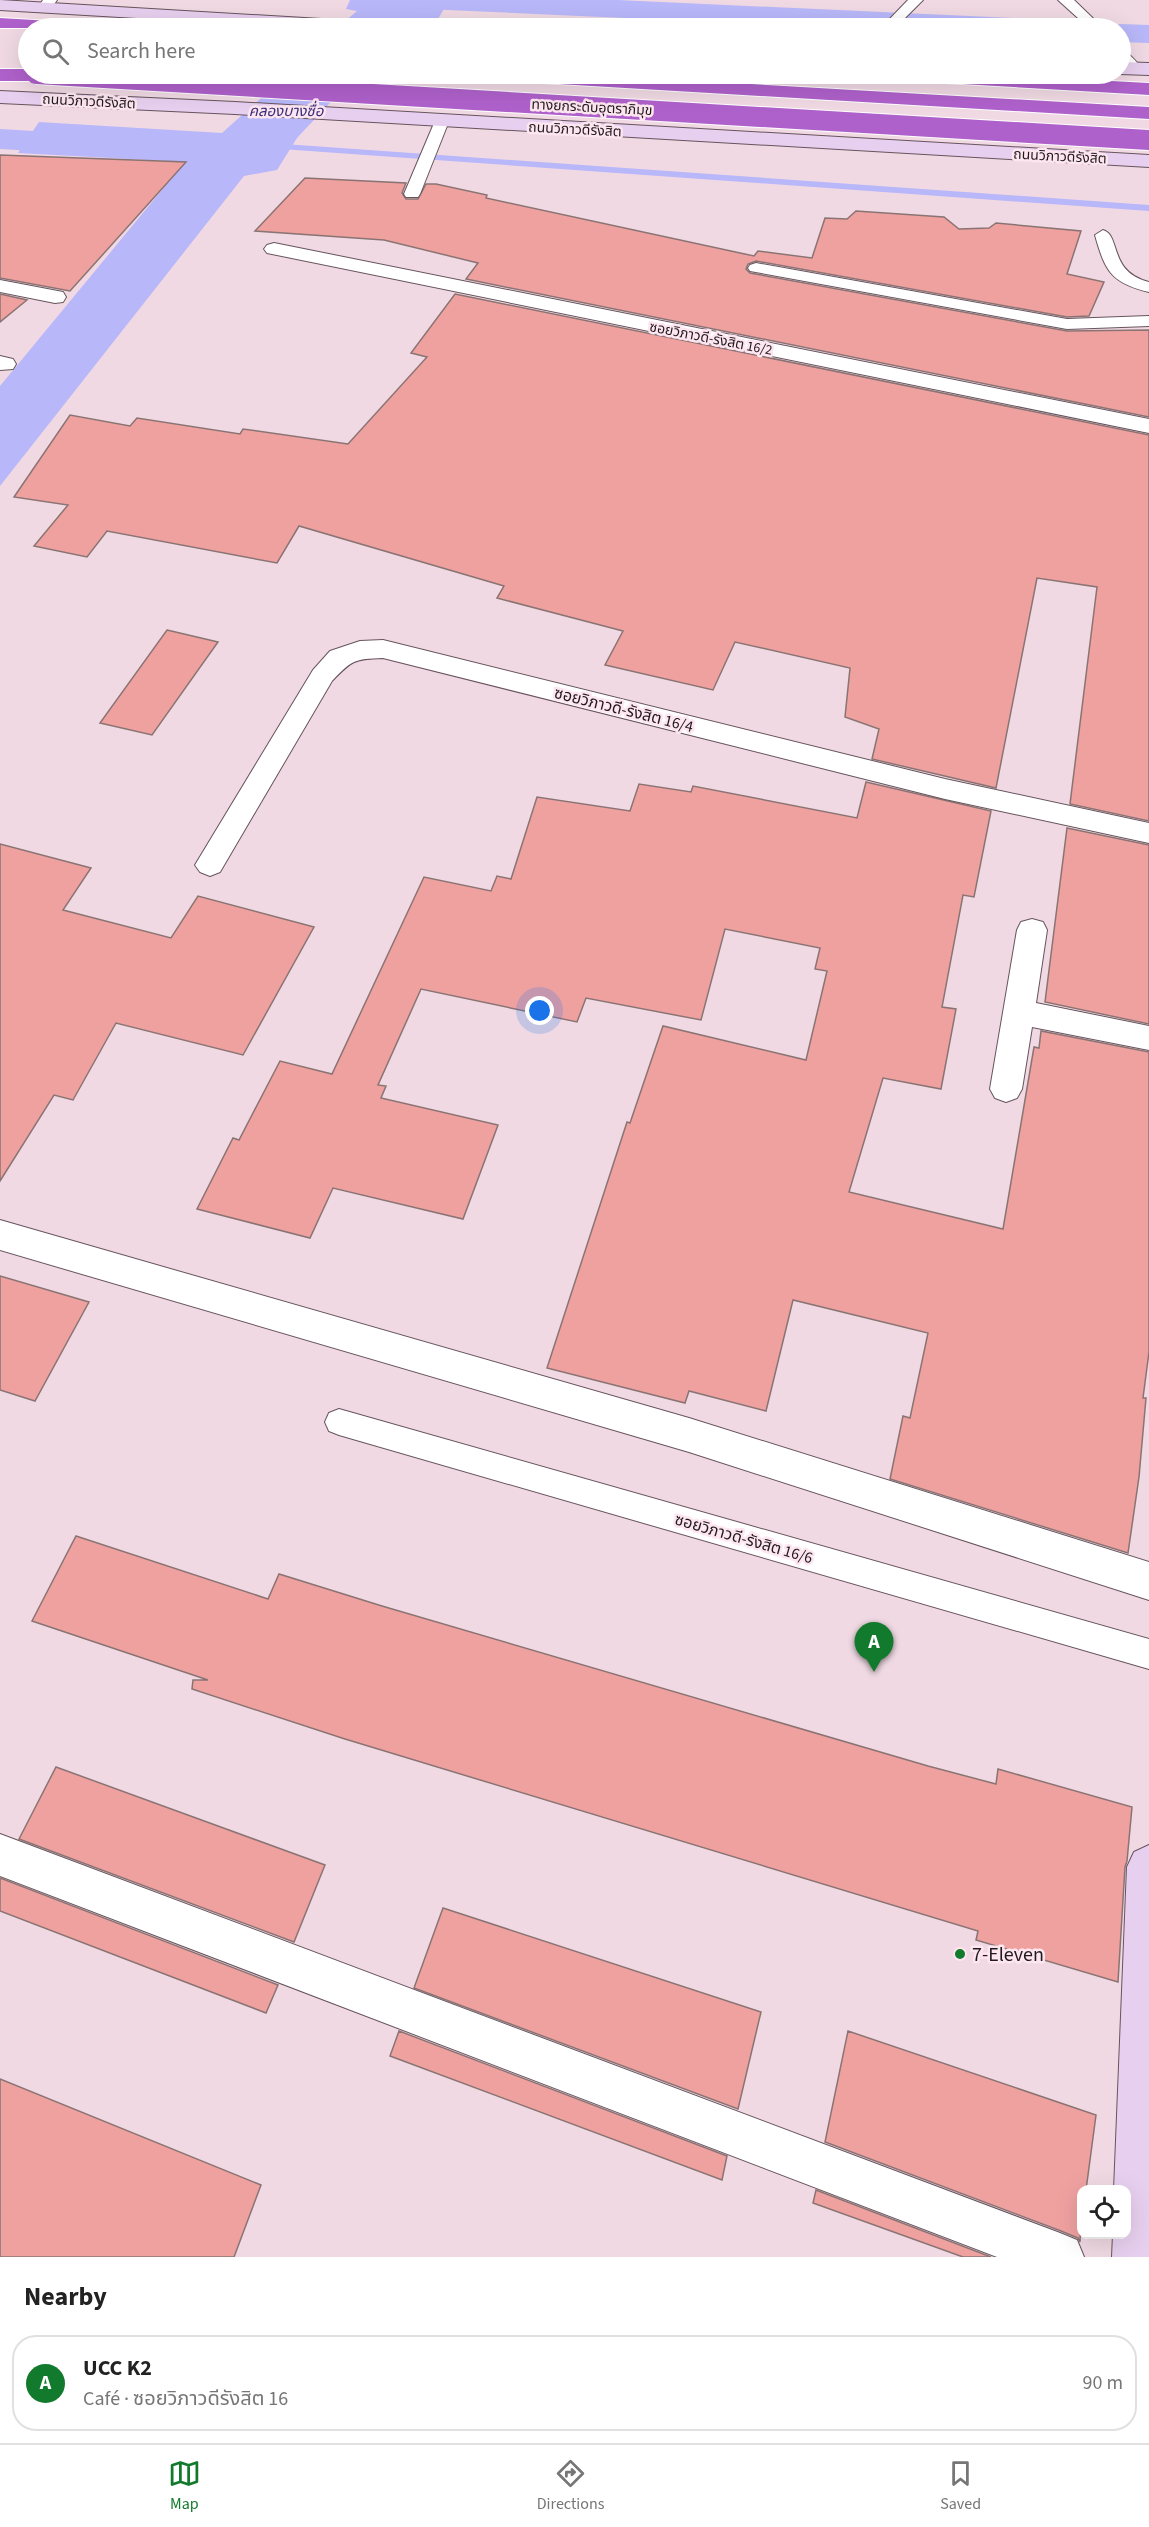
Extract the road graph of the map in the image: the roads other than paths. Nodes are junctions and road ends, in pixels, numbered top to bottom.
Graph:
1 (916, 0) edge
2 (1065, 0) edge
3 (47, 4) edge
4 (0, 5) edge
5 (241, 18) edge
6 (898, 18) edge
7 (1086, 18) edge
8 (0, 23) edge
9 (18, 24) edge
10 (0, 66) edge
11 (18, 67) edge
12 (0, 73) edge
13 (18, 73) edge
14 (18, 73) edge
15 (207, 84) edge
16 (296, 84) edge
17 (660, 84) edge
18 (1064, 84) edge
19 (1149, 89) edge
20 (0, 97) edge
21 (1149, 113) edge
22 (442, 121) junction
23 (1149, 139) edge
24 (1149, 161) edge
25 (412, 194) dead end
26 (1103, 235) dead end
27 (274, 249) dead end
28 (756, 268) dead end
29 (0, 286) edge
30 (1149, 287) edge
31 (55, 297) dead end
32 (1149, 321) edge
33 (1149, 426) edge
34 (1149, 833) edge
35 (210, 865) dead end
36 (1032, 930) dead end
37 (1018, 1012) junction
38 (1149, 1038) edge
39 (1006, 1089) dead end
40 (0, 1235) edge
41 (339, 1422) dead end
42 (1149, 1581) edge
43 (1149, 1654) edge
44 (0, 1855) edge
45 (1149, 1867) edge
46 (1060, 2257) edge
47 (1136, 2257) edge

1 - 6 lane
2 - 7 lane
3 - 4 main road
3 - 5 main road
8 - 9 highway
10 - 11 highway
12 - 13 highway
12 - 14 highway
15 - 23 highway, ทางยกระดับอุตราภิมุข, bridge
16 - 23 highway, ถนนวิภาวดีรังสิต
17 - 21 highway, ทางยกระดับอุตราภิมุข
18 - 19 highway
20 - 22 main road, ถนนวิภาวดีรังสิต
22 - 24 main road, ถนนวิภาวดีรังสิต
22 - 25 lane
26 - 30 lane
27 - 33 street, ซอยวิภาวดี-รังสิต 16/2
28 - 32 lane
29 - 31 street
34 - 35 street, ซอยวิภาวดี-รังสิต 16/4
36 - 37 street
37 - 38 street
37 - 39 street
40 - 42 street
41 - 43 lane, ซอยวิภาวดี-รังสิต 16/6
44 - 46 street
45 - 47 main road

